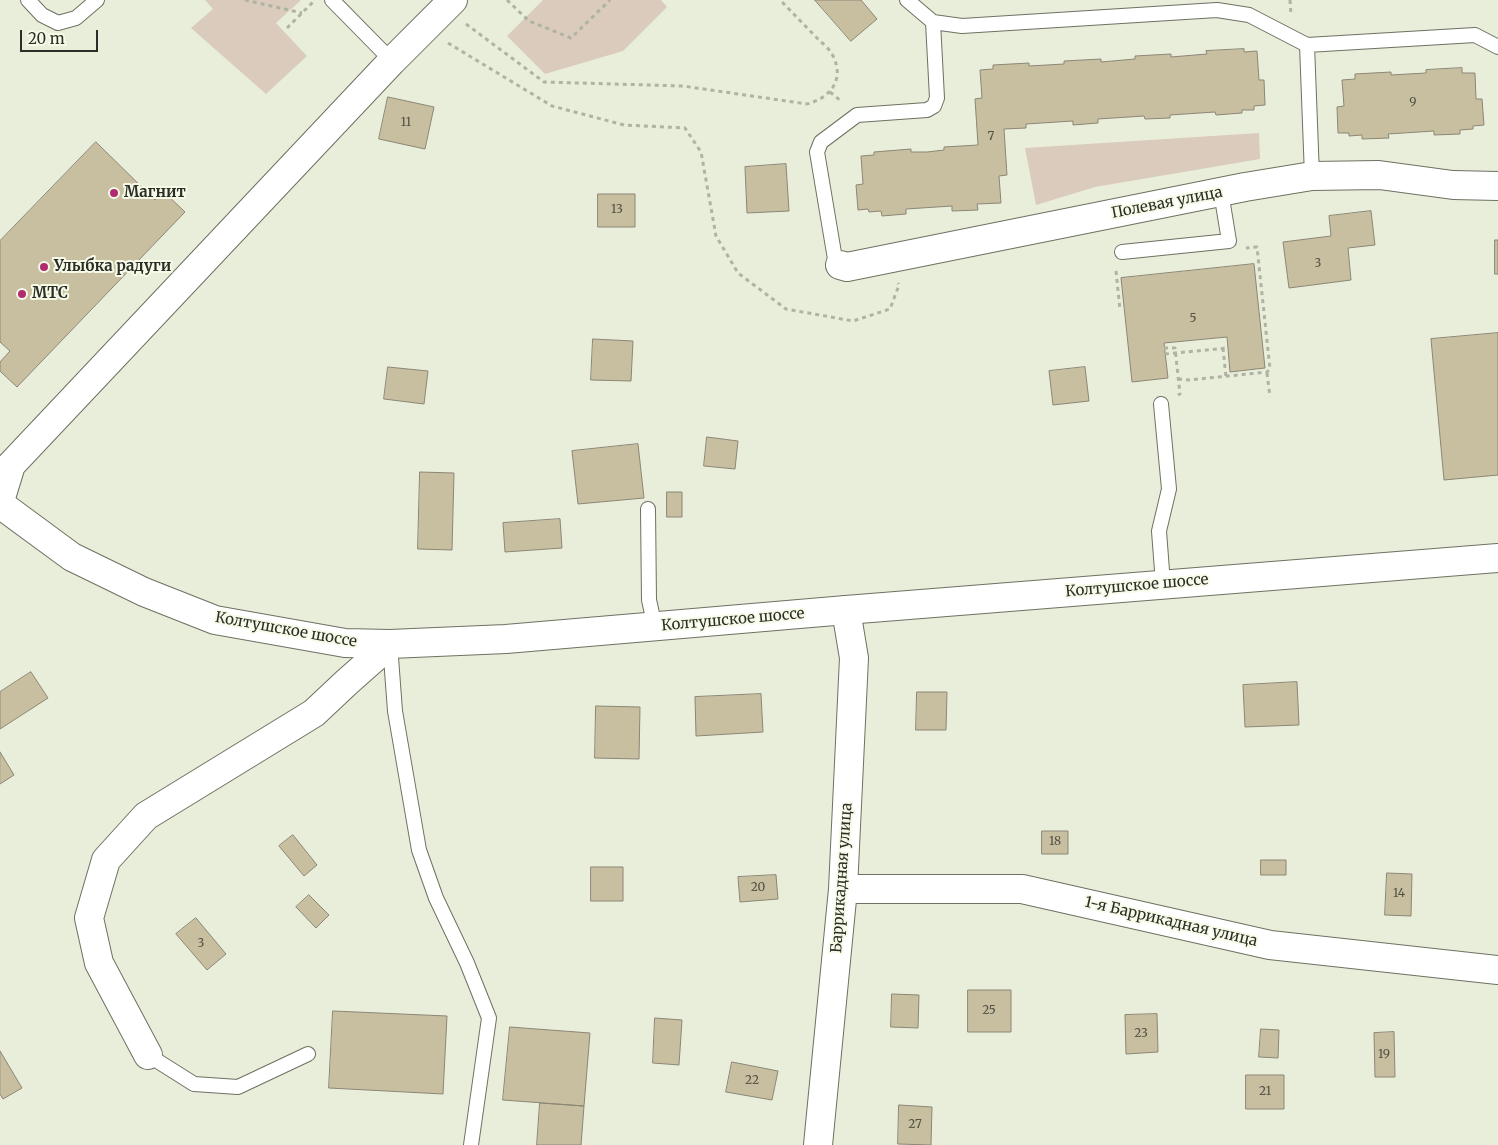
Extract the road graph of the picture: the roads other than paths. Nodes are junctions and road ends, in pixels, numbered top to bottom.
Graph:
1 (28, 0) edge
2 (97, 0) edge
3 (332, 0) edge
4 (907, 0) edge
5 (448, 5) edge
6 (933, 22) junction
7 (1307, 45) junction
8 (1498, 48) edge
9 (392, 61) junction
10 (1312, 176) junction
11 (1498, 186) edge
12 (1221, 192) junction
13 (1122, 252) road end
14 (840, 265) joint
15 (1161, 404) dead end
16 (0, 503) edge
17 (648, 509) dead end
18 (1498, 558) edge
19 (1163, 584) junction
20 (846, 610) junction
21 (654, 627) junction
22 (390, 644) junction
23 (844, 889) junction
24 (1498, 970) edge
25 (308, 1054) dead end
26 (148, 1055) joint
27 (470, 1145) edge
28 (818, 1145) edge

1 - 2 lane
3 - 9 lane
4 - 6 lane
5 - 9 street
6 - 7 lane
6 - 14 lane
7 - 8 lane
7 - 10 lane
9 - 16 street
10 - 11 street, Полевая улица
10 - 12 street, Полевая улица
12 - 13 lane
12 - 14 street, Полевая улица
15 - 19 lane
16 - 22 street, Колтушское шоссе
17 - 21 lane
18 - 19 street, Колтушское шоссе
19 - 20 street, Колтушское шоссе
20 - 21 street, Колтушское шоссе
20 - 23 street, Баррикадная улица
21 - 22 street, Колтушское шоссе
22 - 26 street
22 - 27 lane
23 - 24 street, 1-я Баррикадная улица
23 - 28 street, Баррикадная улица
25 - 26 lane

